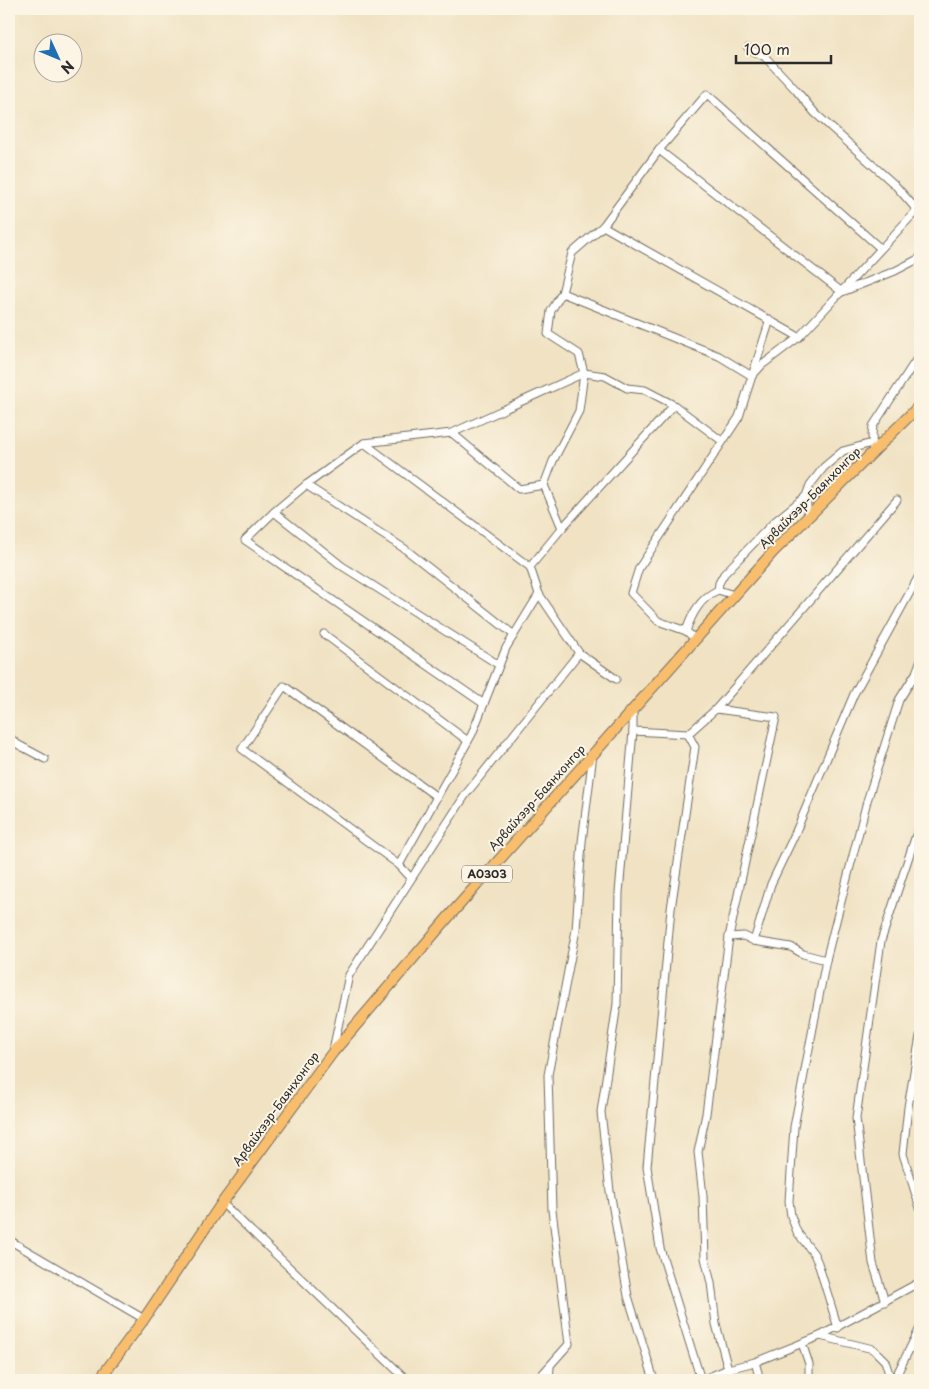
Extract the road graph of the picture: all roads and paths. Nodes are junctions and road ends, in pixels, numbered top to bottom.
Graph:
1 (748, 48) dead end
2 (659, 150) junction
3 (603, 226) junction
4 (880, 248) junction
5 (920, 258) edge
6 (842, 292) junction
7 (562, 294) junction
8 (769, 319) junction
9 (799, 337) junction
10 (920, 354) edge
11 (584, 373) junction
12 (752, 376) junction
13 (674, 405) junction
14 (920, 405) edge
15 (452, 433) junction
16 (722, 441) junction
17 (364, 443) junction
18 (873, 447) junction
19 (306, 485) junction
20 (544, 485) junction
21 (806, 496) junction
22 (897, 500) dead end
23 (274, 512) junction
24 (808, 517) junction
25 (562, 528) junction
26 (530, 567) junction
27 (920, 574) edge
28 (718, 590) junction
29 (539, 594) junction
30 (734, 596) junction
31 (686, 631) junction
32 (324, 634) dead end
33 (514, 635) junction
34 (695, 639) junction
35 (578, 653) junction
36 (920, 662) edge
37 (498, 665) junction
38 (616, 679) dead end
39 (484, 704) junction
40 (716, 709) junction
41 (633, 710) junction
42 (633, 730) junction
43 (688, 734) junction
44 (9, 737) edge
45 (468, 741) junction
46 (593, 754) junction
47 (44, 759) dead end
48 (437, 798) junction
49 (920, 823) edge
50 (399, 865) junction
51 (412, 878) junction
52 (729, 937) junction
53 (754, 941) junction
54 (826, 960) junction
55 (920, 1036) edge
56 (333, 1052) junction
57 (222, 1203) junction
58 (920, 1208) edge
59 (9, 1240) edge
60 (920, 1282) edge
61 (885, 1302) junction
62 (144, 1319) junction
63 (838, 1328) junction
64 (920, 1328) edge
65 (820, 1336) junction
66 (802, 1343) junction
67 (755, 1362) junction
68 (550, 1367) junction
69 (728, 1369) junction
70 (98, 1380) edge
71 (407, 1380) edge
72 (537, 1380) edge
73 (549, 1380) edge
74 (654, 1380) edge
75 (701, 1380) edge
76 (760, 1380) edge
77 (809, 1380) edge
78 (893, 1380) edge

1 - 4 street
2 - 3 street
2 - 4 street
2 - 6 street
3 - 7 street
3 - 8 street
4 - 6 street
5 - 6 street
6 - 9 street
7 - 11 street
7 - 12 street
8 - 9 street
8 - 12 street
9 - 12 street
10 - 18 street
11 - 13 street
11 - 15 street
11 - 20 street
12 - 16 street
13 - 16 street
13 - 25 street
14 - 18 highway, Арвайхээр-Баянхонгор / A0303
15 - 17 street
15 - 20 street
16 - 31 street
17 - 19 street
17 - 26 street
18 - 21 street
18 - 24 highway, Арвайхээр-Баянхонгор / A0303
19 - 23 street
19 - 33 street
20 - 25 street
21 - 24 street
21 - 28 street
22 - 40 street
23 - 37 street
23 - 39 street
24 - 30 highway, Арвайхээр-Баянхонгор / A0303
25 - 26 street
26 - 29 street
27 - 53 street
28 - 30 street
28 - 31 street
29 - 33 street
29 - 35 street
30 - 34 highway, Арвайхээр-Баянхонгор / A0303
31 - 34 street
32 - 45 street
33 - 37 street
34 - 41 highway, Арвайхээр-Баянхонгор / A0303
35 - 38 street
35 - 51 street
36 - 54 street
37 - 39 street
39 - 45 street
40 - 43 street
40 - 52 street
41 - 42 street
41 - 46 highway, Арвайхээр-Баянхонгор / A0303
42 - 43 street
42 - 74 street
43 - 75 street
44 - 47 street
45 - 48 street
46 - 56 highway, Арвайхээр-Баянхонгор / A0303
46 - 68 street
48 - 50 street
48 - 50 street
49 - 61 street
50 - 51 street
51 - 56 street
52 - 53 street
52 - 69 street
53 - 54 street
54 - 63 street
55 - 58 street
56 - 57 highway, Арвайхээр-Баянхонгор / A0303
57 - 62 highway, Арвайхээр-Баянхонгор / A0303
57 - 71 street
59 - 62 street
60 - 61 street
61 - 63 street
62 - 70 highway, Арвайхээр-Баянхонгор / A0303
63 - 65 street
64 - 78 street
65 - 66 street
65 - 78 street
66 - 67 street
66 - 77 street
67 - 69 street
67 - 76 street
68 - 72 street
68 - 73 street
69 - 75 street

